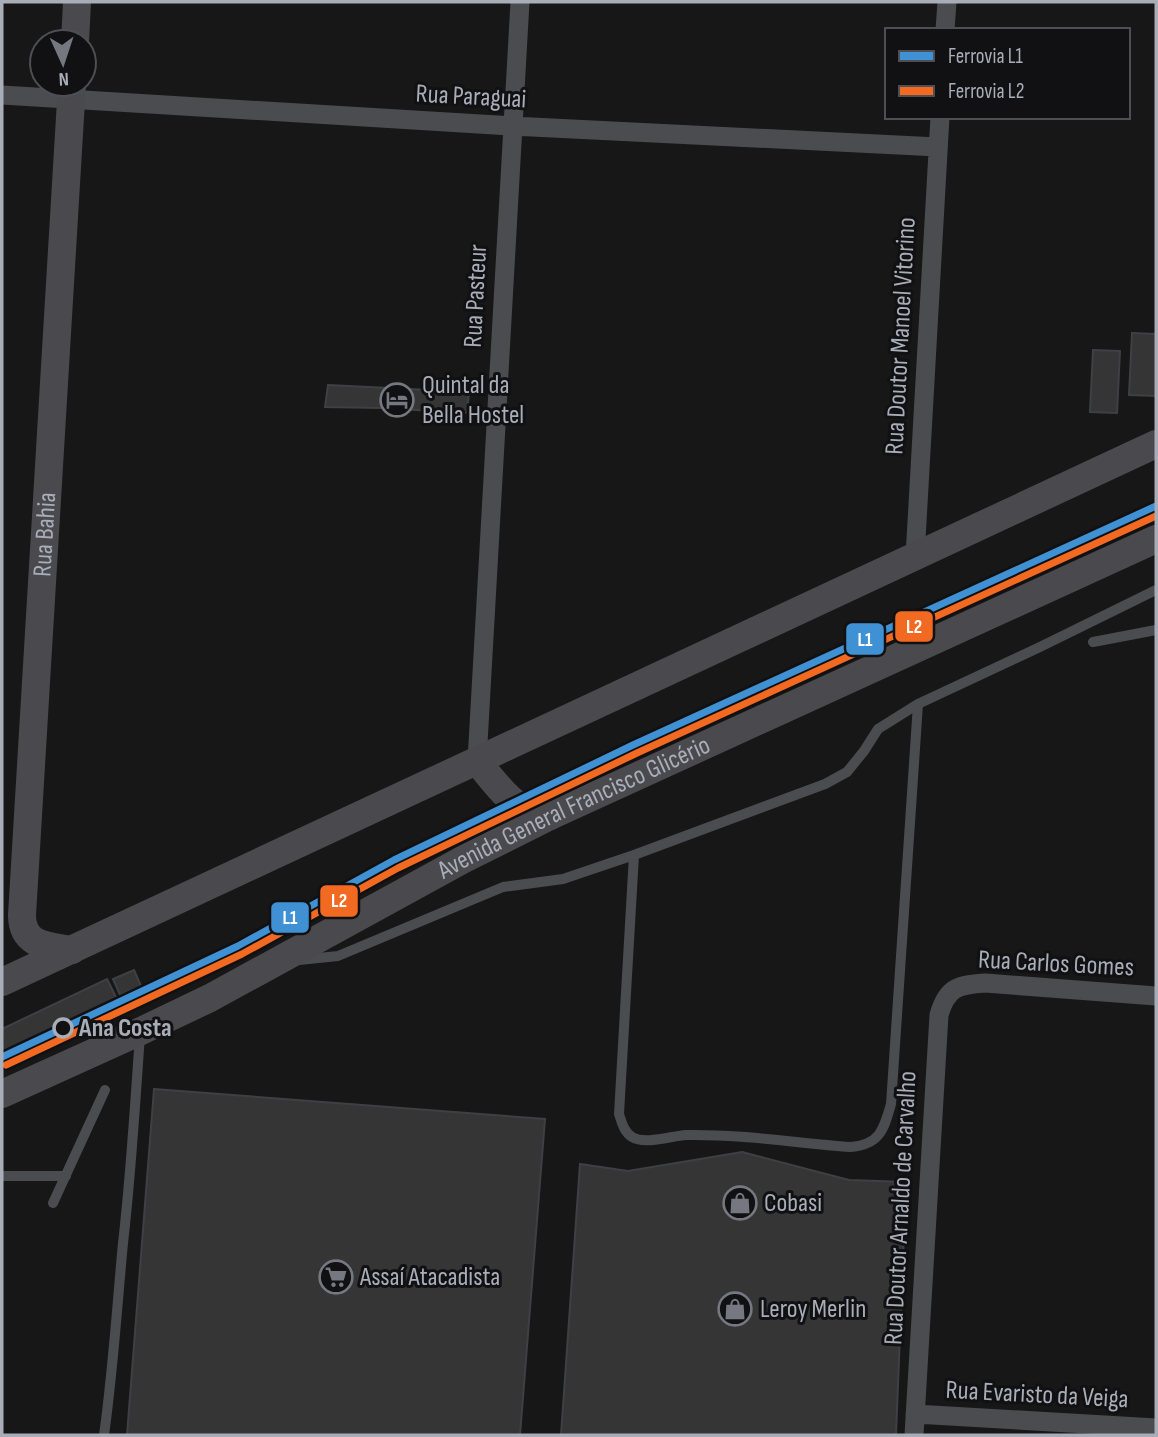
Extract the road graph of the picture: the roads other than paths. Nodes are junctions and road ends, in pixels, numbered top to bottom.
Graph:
1 (78, 2) edge
2 (520, 2) edge
3 (947, 2) edge
4 (76, 28) edge
5 (945, 28) edge
6 (28, 94) edge
7 (98, 94) edge
8 (2, 95) edge
9 (72, 98) edge
10 (940, 119) edge
11 (512, 126) junction
12 (938, 147) junction
13 (1156, 444) edge
14 (1156, 539) edge
15 (915, 557) junction
16 (1156, 590) edge
17 (1156, 630) edge
18 (1093, 642) dead end
19 (918, 704) junction
20 (477, 761) junction
21 (551, 816) junction
22 (634, 855) junction
23 (72, 950) junction
24 (275, 963) junction
25 (2, 982) edge
26 (954, 988) joint
27 (1156, 996) edge
28 (141, 1031) junction
29 (105, 1090) dead end
30 (2, 1094) edge
31 (2, 1176) edge
32 (66, 1176) junction
33 (53, 1203) dead end
34 (915, 1414) junction
35 (1156, 1428) edge
36 (104, 1435) edge
37 (914, 1435) edge

1 - 4 main road
2 - 11 street, Rua Pasteur
3 - 5 street
6 - 8 street, Rua Paraguai
7 - 11 street, Rua Paraguai
9 - 23 main road, Rua Bahia
10 - 12 street, Rua Doutor Manoel Vitorino
11 - 12 street, Rua Paraguai
11 - 20 street, Rua Pasteur
12 - 15 street, Rua Doutor Manoel Vitorino
13 - 15 main road
14 - 21 main road, Avenida General Francisco Glicério
15 - 20 main road
16 - 19 lane
17 - 18 lane
19 - 22 lane
19 - 22 lane
20 - 21 main road
20 - 23 main road
21 - 24 main road, Avenida General Francisco Glicério
22 - 24 lane
23 - 25 main road
24 - 28 main road, Avenida General Francisco Glicério
26 - 27 street, Rua Carlos Gomes
26 - 34 street, Rua Doutor Arnaldo de Carvalho
28 - 30 main road, Avenida General Francisco Glicério
28 - 36 lane
29 - 32 lane
31 - 32 lane
32 - 33 lane
34 - 35 street, Rua Evaristo da Veiga
34 - 37 street, Rua Doutor Arnaldo de Carvalho

